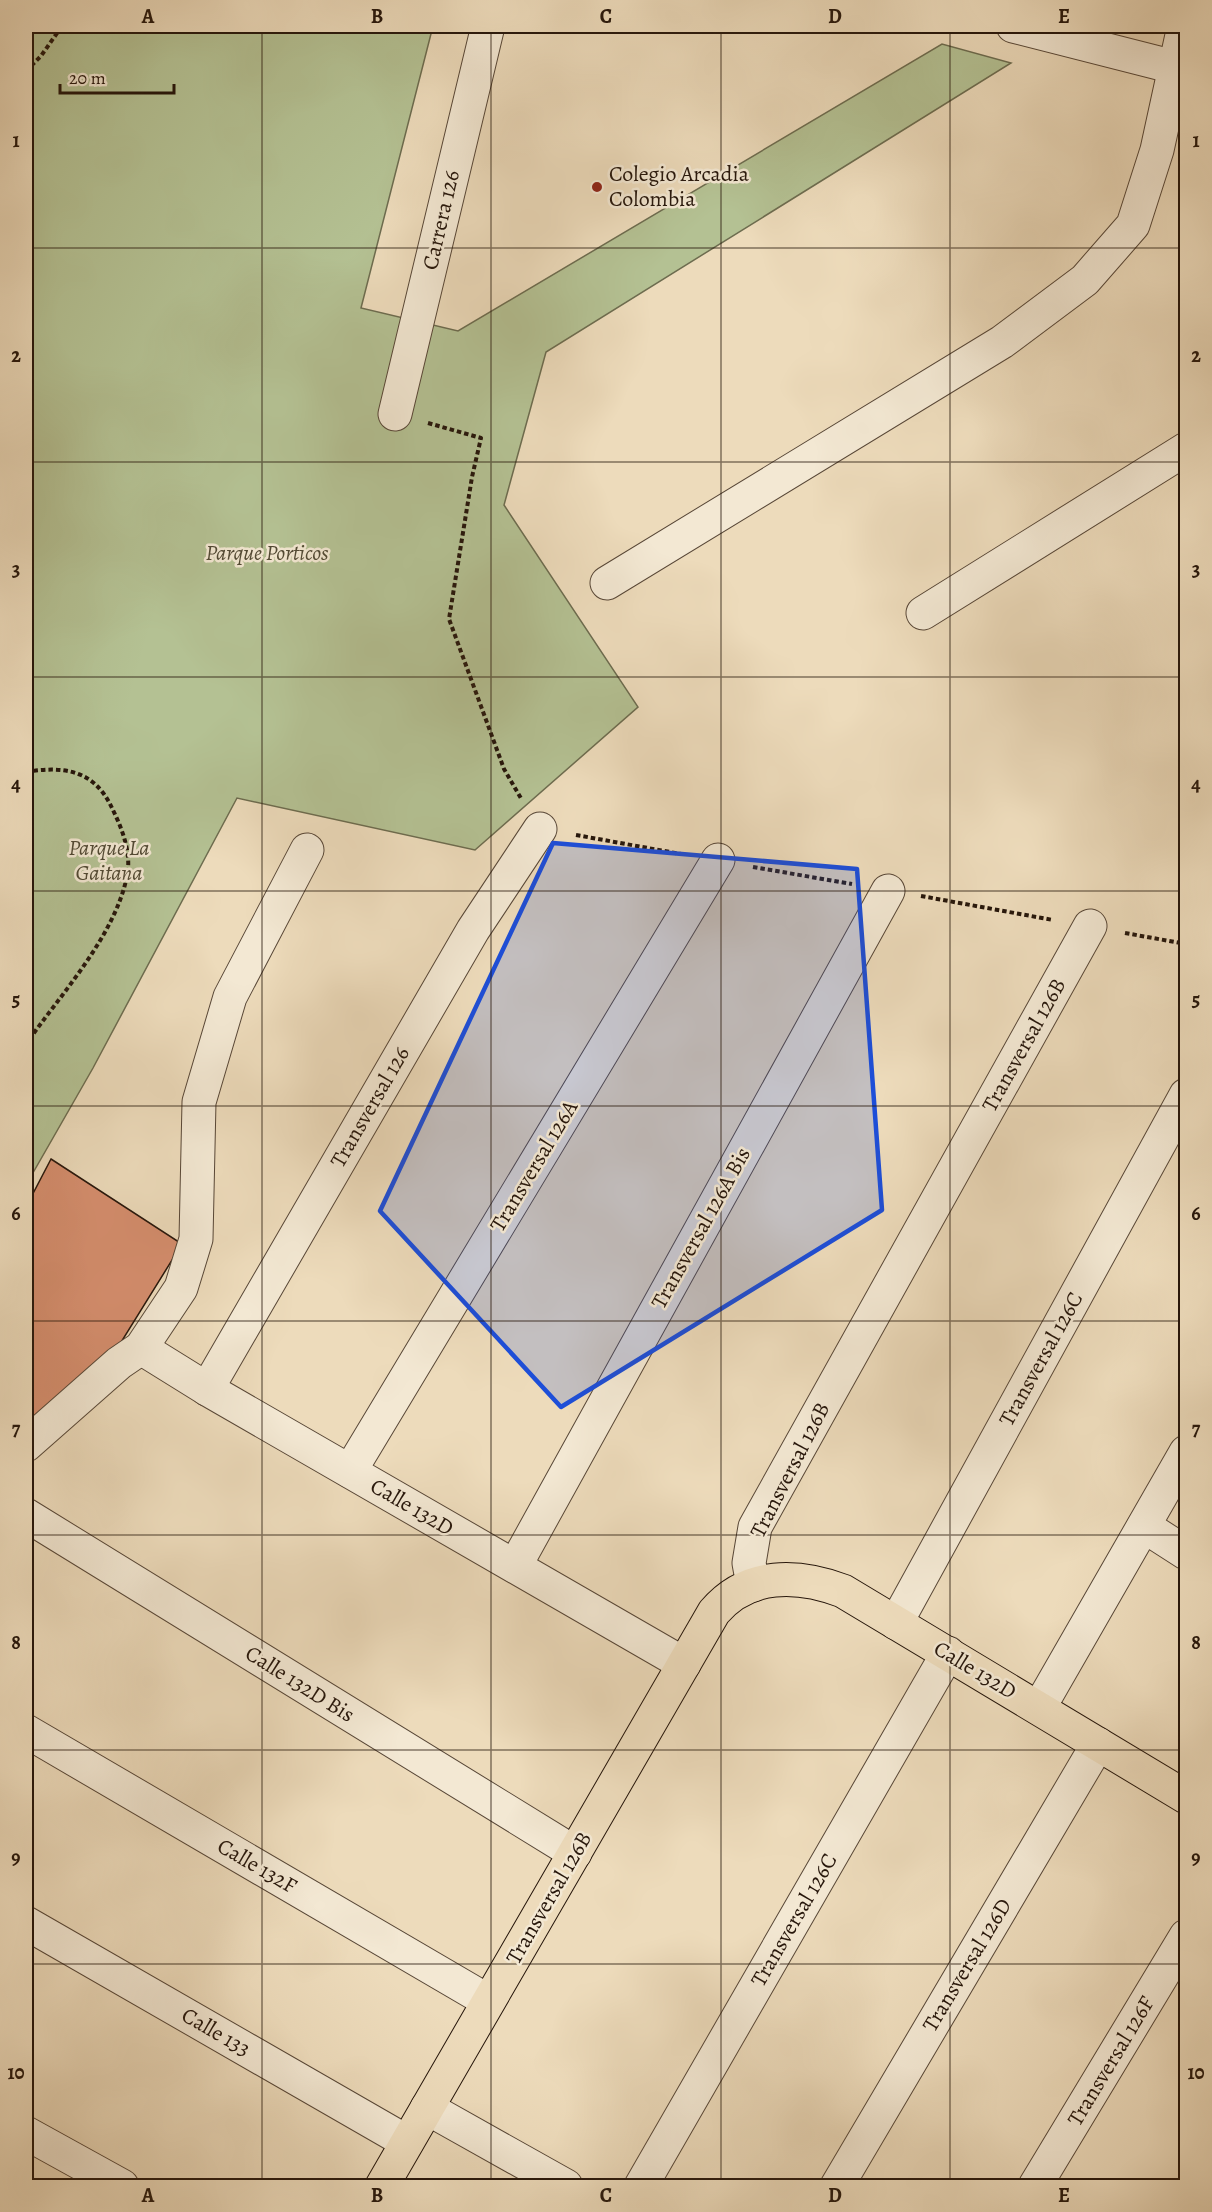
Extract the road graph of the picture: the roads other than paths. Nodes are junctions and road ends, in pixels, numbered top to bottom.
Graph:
1 (488, 26) edge
2 (1013, 26) edge
3 (1184, 26) edge
4 (1180, 68) edge
5 (395, 414) road end
6 (1186, 449) edge
7 (607, 583) dead end
8 (923, 613) dead end
9 (540, 829) road end
10 (307, 850) dead end
11 (718, 860) dead end
12 (888, 891) dead end
13 (1090, 926) dead end
14 (1186, 1095) edge
15 (141, 1348) junction
16 (207, 1389) junction
17 (26, 1445) edge
18 (1186, 1452) edge
19 (350, 1471) junction
20 (26, 1515) edge
21 (1144, 1526) junction
22 (1186, 1553) edge
23 (515, 1566) junction
24 (753, 1585) junction
25 (896, 1623) junction
26 (948, 1653) junction
27 (684, 1664) junction
28 (1039, 1708) junction
29 (26, 1731) edge
30 (1098, 1744) junction
31 (1186, 1797) edge
32 (575, 1853) junction
33 (26, 1923) edge
34 (1186, 1936) edge
35 (488, 2001) junction
36 (427, 2108) junction
37 (26, 2133) edge
38 (407, 2142) junction
39 (647, 2185) edge
40 (122, 2187) edge
41 (382, 2187) edge
42 (566, 2187) edge
43 (837, 2187) edge
44 (1035, 2187) edge

1 - 5 street, Carrera 126
2 - 4 street
3 - 4 street
4 - 7 street
6 - 8 street
9 - 16 street, Transversal 126
10 - 15 street
11 - 19 street, Transversal 126A
12 - 23 street, Transversal 126A Bis
13 - 24 street, Transversal 126B
14 - 25 street, Transversal 126C
15 - 16 street, Calle 132D
15 - 17 street
16 - 19 street, Calle 132D
18 - 21 street
19 - 23 street, Calle 132D
20 - 32 street, Calle 132D Bis
21 - 22 street
21 - 28 street
23 - 27 street, Calle 132D
24 - 25 main road, Calle 132D
24 - 27 main road, Transversal 126B
25 - 26 main road, Calle 132D
26 - 28 main road, Calle 132D
26 - 39 street, Transversal 126C
27 - 32 main road, Transversal 126B
28 - 30 main road, Calle 132D
29 - 35 street, Calle 132F
30 - 31 main road, Calle 132D
30 - 43 street, Transversal 126D
32 - 35 main road, Transversal 126B
33 - 38 street, Calle 133
34 - 44 street, Transversal 126F
35 - 36 main road, Transversal 126B
36 - 38 main road, Transversal 126B
36 - 42 street
37 - 40 street
38 - 41 main road, Transversal 126B

